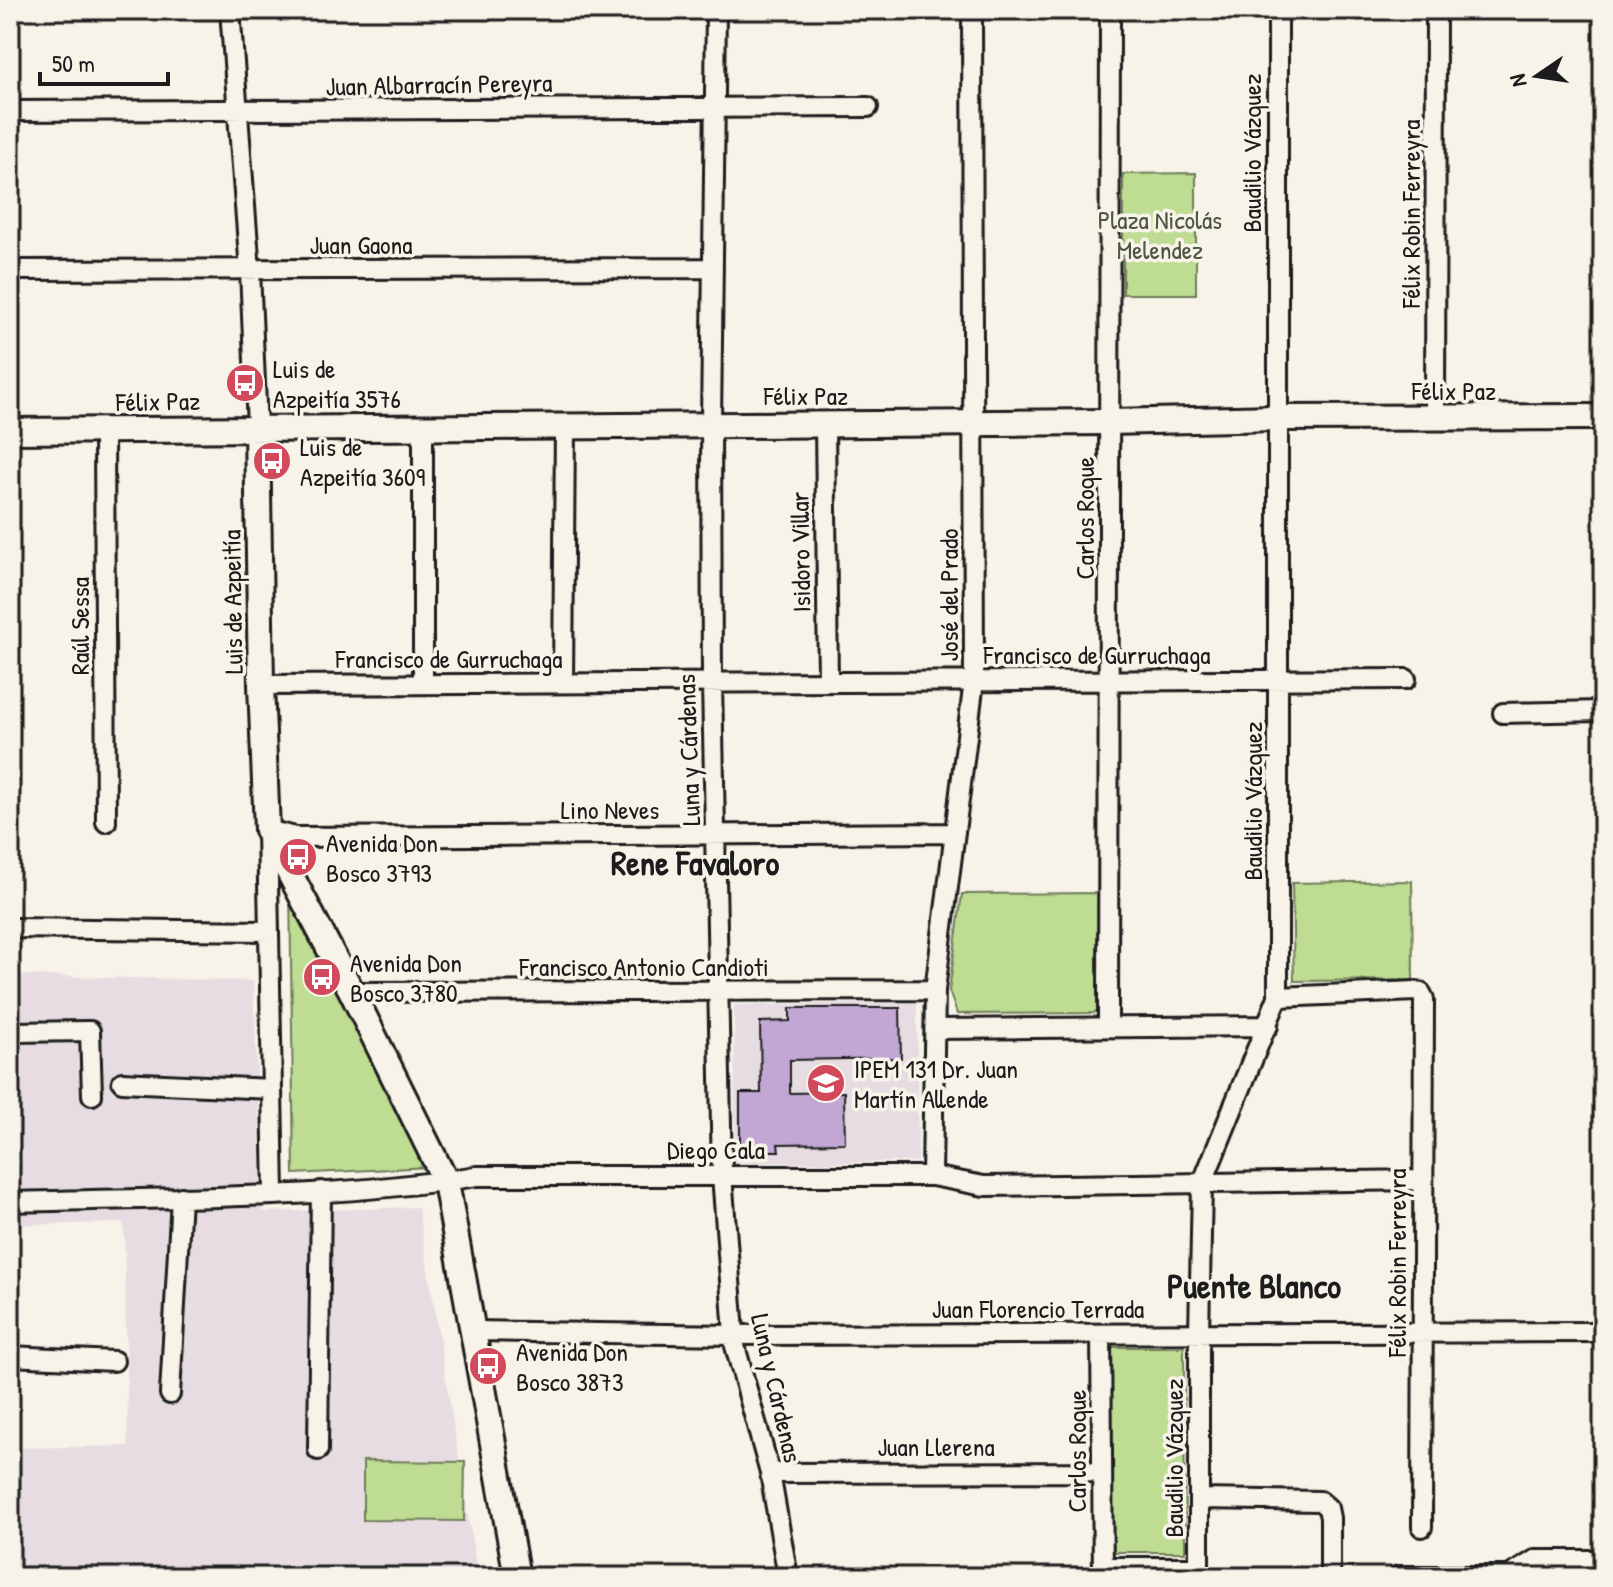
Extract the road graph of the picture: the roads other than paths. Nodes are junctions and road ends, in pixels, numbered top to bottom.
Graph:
1 (230, 10) edge
2 (716, 10) edge
3 (972, 10) edge
4 (1110, 10) edge
5 (1278, 10) edge
6 (1436, 10) edge
7 (868, 107) dead end
8 (716, 108) junction
9 (10, 111) edge
10 (237, 112) junction
11 (713, 268) junction
12 (10, 270) edge
13 (250, 271) junction
14 (1603, 417) edge
15 (1276, 418) junction
16 (1435, 418) junction
17 (972, 422) junction
18 (1110, 422) junction
19 (711, 423) junction
20 (825, 423) junction
21 (565, 424) junction
22 (423, 426) junction
23 (257, 427) junction
24 (104, 430) junction
25 (10, 431) edge
26 (1278, 679) junction
27 (1406, 679) dead end
28 (1108, 680) junction
29 (974, 681) junction
30 (712, 682) junction
31 (828, 682) junction
32 (563, 683) junction
33 (423, 684) junction
34 (261, 685) junction
35 (1603, 711) edge
36 (1503, 713) dead end
37 (106, 822) dead end
38 (267, 830) junction
39 (955, 833) junction
40 (717, 835) junction
41 (10, 928) edge
42 (269, 931) junction
43 (935, 990) junction
44 (352, 992) junction
45 (717, 992) junction
46 (1278, 997) junction
47 (1268, 1026) junction
48 (1108, 1027) junction
49 (935, 1029) junction
50 (10, 1032) edge
51 (122, 1082) dead end
52 (272, 1089) junction
53 (92, 1095) dead end
54 (722, 1175) junction
55 (932, 1176) junction
56 (1422, 1180) junction
57 (446, 1182) junction
58 (1202, 1184) junction
59 (321, 1191) junction
60 (274, 1193) junction
61 (181, 1197) junction
62 (10, 1202) edge
63 (473, 1331) junction
64 (1422, 1331) junction
65 (1603, 1332) edge
66 (1101, 1334) junction
67 (1199, 1334) junction
68 (734, 1335) junction
69 (10, 1356) edge
70 (114, 1361) dead end
71 (170, 1394) dead end
72 (318, 1450) dead end
73 (1102, 1472) junction
74 (770, 1473) junction
75 (1200, 1499) junction
76 (1422, 1527) dead end
77 (1603, 1560) edge
78 (1103, 1572) edge
79 (1199, 1572) edge
80 (1399, 1576) edge
81 (517, 1577) edge
82 (788, 1577) edge
83 (1330, 1577) edge

1 - 10 street, Luis de Azpeitía
2 - 8 street, Luna y Cárdenas
3 - 17 street, José del Prado
4 - 18 street, Carlos Roque
5 - 15 street, Baudilio Vázquez
6 - 16 street, Félix Robin Ferreyra
7 - 8 street, Juan Albarracín Pereyra
8 - 10 street, Juan Albarracín Pereyra
8 - 11 street, Luna y Cárdenas
9 - 10 street, Juan Albarracín Pereyra
10 - 13 street, Luis de Azpeitía
11 - 13 street, Juan Gaona
11 - 19 street, Luna y Cárdenas
12 - 13 street, Juan Gaona
13 - 23 street, Luis de Azpeitía
14 - 16 main road, Félix Paz
15 - 16 main road, Félix Paz
15 - 18 main road, Félix Paz
15 - 26 street, Baudilio Vázquez
17 - 18 main road, Félix Paz
17 - 20 main road, Félix Paz
17 - 29 street, José del Prado
18 - 28 street, Carlos Roque
19 - 20 main road, Félix Paz
19 - 21 main road, Félix Paz
19 - 30 street, Luna y Cárdenas
20 - 31 street, Isidoro Villar
21 - 22 main road, Félix Paz
21 - 32 street
22 - 23 main road, Félix Paz
22 - 33 street
23 - 24 main road, Félix Paz
23 - 34 main road, Luis de Azpeitía
24 - 25 main road, Félix Paz
24 - 37 street, Raúl Sessa
26 - 27 street, Francisco de Gurruchaga
26 - 28 street, Francisco de Gurruchaga
26 - 46 street, Baudilio Vázquez
28 - 29 street, Francisco de Gurruchaga
28 - 48 street, Carlos Roque
29 - 31 street, Francisco de Gurruchaga
29 - 39 street, José del Prado
30 - 31 street, Francisco de Gurruchaga
30 - 32 street, Francisco de Gurruchaga
30 - 40 street, Luna y Cárdenas
32 - 33 street, Francisco de Gurruchaga
33 - 34 street, Francisco de Gurruchaga
34 - 38 main road, Luis de Azpeitía
35 - 36 street
38 - 40 street, Lino Neves
38 - 42 street, Luis de Azpeitía
38 - 44 main road
39 - 40 street, Lino Neves
39 - 43 street, José del Prado
40 - 45 street, Luna y Cárdenas
41 - 42 street
42 - 52 street, Luis de Azpeitía
43 - 45 street, Francisco Antonio Candioti
43 - 49 street, José del Prado
44 - 45 street, Francisco Antonio Candioti
44 - 57 main road
45 - 54 street, Luna y Cárdenas
46 - 47 street, Baudilio Vázquez
46 - 56 street, Félix Robin Ferreyra
47 - 48 street
47 - 58 street, Baudilio Vázquez
48 - 49 street
49 - 55 street, José del Prado
50 - 53 street
51 - 52 street
52 - 60 street, Luis de Azpeitía
54 - 55 street, Diego Cala
54 - 57 street, Diego Cala
54 - 68 street, Luna y Cárdenas
55 - 58 street, Diego Cala
56 - 58 street, Diego Cala
56 - 64 street, Félix Robin Ferreyra
57 - 59 street, Diego Cala
57 - 63 main road
58 - 67 street, Baudilio Vázquez
59 - 60 street, Diego Cala
59 - 72 street
60 - 61 street, Diego Cala
61 - 62 street, Diego Cala
61 - 71 street
63 - 68 street, Juan Florencio Terrada
63 - 81 main road
64 - 65 street, Juan Florencio Terrada
64 - 67 street, Juan Florencio Terrada
64 - 76 street, Félix Robin Ferreyra
66 - 67 street, Juan Florencio Terrada
66 - 68 street, Juan Florencio Terrada
66 - 73 street, Carlos Roque
67 - 75 street, Baudilio Vázquez
68 - 74 street, Luna y Cárdenas
69 - 70 street
73 - 74 street, Juan Llerena
73 - 78 street, Carlos Roque
74 - 82 street, Luna y Cárdenas
75 - 79 street, Baudilio Vázquez
75 - 83 street
77 - 80 street
78 - 79 street

